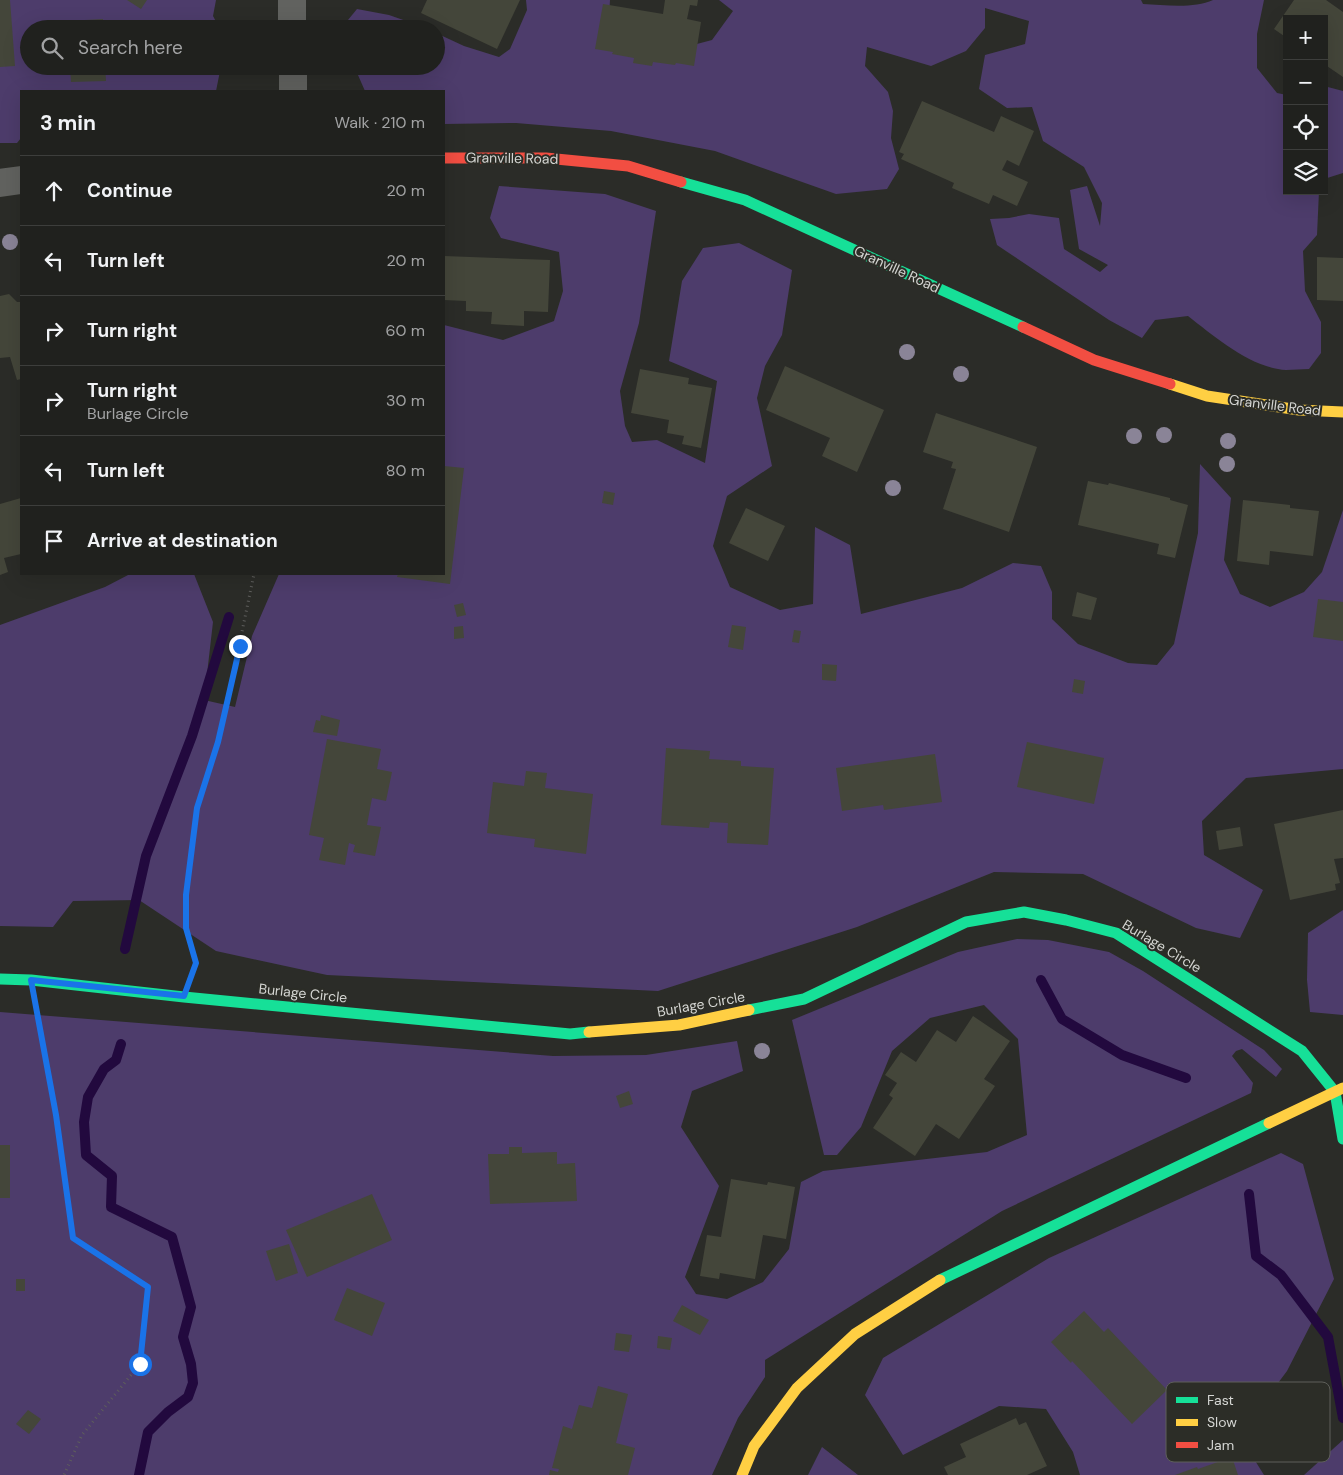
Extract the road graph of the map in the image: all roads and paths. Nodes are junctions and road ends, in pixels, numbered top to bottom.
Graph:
1 (292, 0) edge
2 (292, 20) edge
3 (293, 75) edge
4 (293, 90) edge
5 (445, 158) edge
6 (20, 180) edge
7 (0, 183) edge
8 (1343, 412) edge
9 (254, 575) edge
10 (0, 979) edge
11 (31, 980) junction
12 (184, 996) junction
13 (1339, 1090) edge
14 (1343, 1139) edge
15 (64, 1475) edge
16 (742, 1475) edge

1 - 2 street
3 - 4 street
5 - 8 street, Granville Road
6 - 7 street
9 - 12 path
10 - 11 street, Burlage Circle
11 - 12 street, Burlage Circle
11 - 15 path
12 - 13 street, Burlage Circle
13 - 14 street
13 - 16 street

